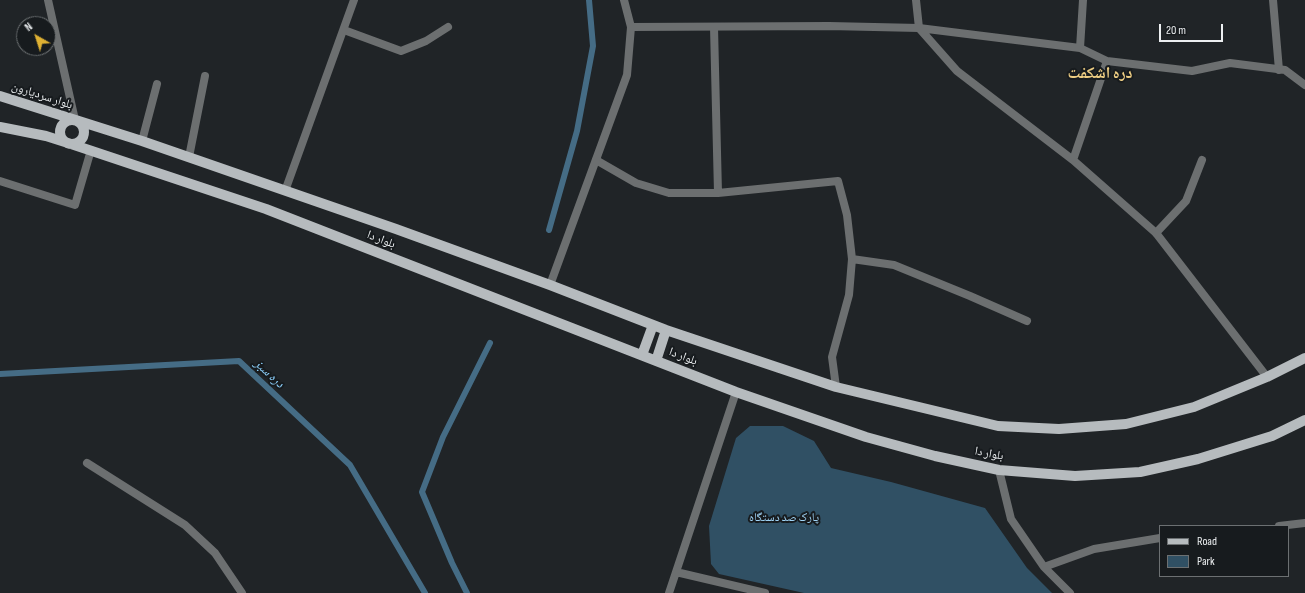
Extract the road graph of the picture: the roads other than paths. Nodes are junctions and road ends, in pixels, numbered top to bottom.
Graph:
1 (48, 0) edge
2 (354, 0) edge
3 (624, 0) edge
4 (916, 0) edge
5 (1083, 0) edge
6 (1273, 0) edge
7 (448, 27) dead end
8 (631, 27) junction
9 (714, 27) junction
10 (919, 28) junction
11 (344, 30) junction
12 (1080, 48) junction
13 (1107, 61) junction
14 (1279, 70) junction
15 (205, 76) dead end
16 (157, 84) dead end
17 (1305, 85) edge
18 (0, 96) edge
19 (75, 120) junction
20 (0, 127) edge
21 (142, 142) junction
22 (68, 143) junction
23 (90, 150) junction
24 (189, 157) junction
25 (596, 160) junction
26 (1073, 160) junction
27 (1202, 160) dead end
28 (0, 181) edge
29 (285, 191) junction
30 (718, 193) junction
31 (1156, 233) junction
32 (852, 259) junction
33 (550, 285) junction
34 (1027, 321) dead end
35 (653, 325) junction
36 (666, 330) junction
37 (642, 355) junction
38 (1305, 358) edge
39 (656, 360) junction
40 (1267, 377) junction
41 (836, 387) junction
42 (736, 392) junction
43 (1305, 420) edge
44 (87, 463) dead end
45 (999, 470) junction
46 (1305, 523) edge
47 (1288, 525) edge
48 (1159, 538) edge
49 (1044, 567) junction
50 (676, 572) junction
51 (242, 593) edge
52 (669, 593) edge
53 (764, 593) edge
54 (1070, 593) edge

1 - 19 street
2 - 11 street
3 - 8 street
4 - 10 street
5 - 12 street
6 - 14 street
7 - 11 street
8 - 9 street
8 - 25 street
9 - 10 street
9 - 30 street
10 - 12 street
10 - 26 street
11 - 29 street
12 - 13 street
13 - 14 street
13 - 26 street
14 - 17 street
15 - 24 street
16 - 21 street
18 - 19 main road, بلوار سردیارون
19 - 21 main road, بلوار دا
19 - 22 main road
19 - 22 main road
20 - 22 main road
21 - 24 main road, بلوار دا
22 - 23 main road, بلوار دا
23 - 28 street
23 - 37 main road, بلوار دا
24 - 29 main road, بلوار دا
25 - 30 street
25 - 33 street
26 - 31 street
27 - 31 street
29 - 33 main road, بلوار دا
30 - 32 street
31 - 40 street
32 - 34 street
32 - 41 street
33 - 35 main road, بلوار دا
35 - 36 main road, بلوار دا
35 - 37 main road
36 - 39 main road
36 - 41 main road, بلوار دا
37 - 39 main road, بلوار دا
38 - 40 main road, بلوار دا
39 - 42 main road, بلوار دا
40 - 41 main road, بلوار دا
42 - 45 main road, بلوار دا
42 - 50 street
43 - 45 main road, بلوار دا
44 - 51 street
45 - 49 street
46 - 47 street
48 - 49 street
49 - 54 street
50 - 52 street
50 - 53 street

